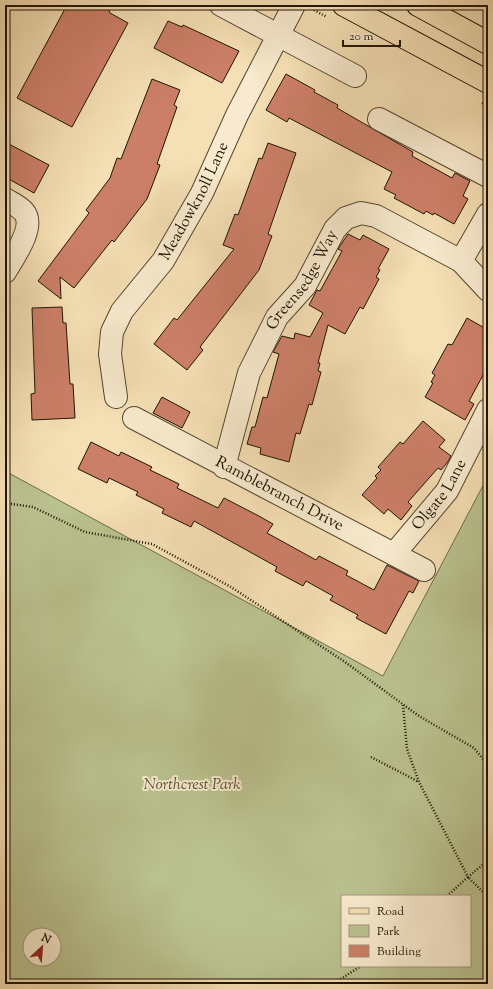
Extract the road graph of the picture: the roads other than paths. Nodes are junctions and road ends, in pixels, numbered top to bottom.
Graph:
1 (221, 5) edge
2 (294, 5) edge
3 (344, 5) edge
4 (418, 5) edge
5 (278, 35) junction
6 (488, 43) edge
7 (355, 76) dead end
8 (488, 82) edge
9 (379, 119) dead end
10 (488, 176) edge
11 (5, 199) edge
12 (488, 214) edge
13 (461, 261) junction
14 (5, 272) edge
15 (488, 290) edge
16 (116, 397) dead end
17 (488, 410) edge
18 (134, 418) dead end
19 (224, 467) junction
20 (394, 554) junction
21 (424, 570) dead end

1 - 5 street
2 - 5 street, Meadowknoll Lane
3 - 8 main road
4 - 6 main road
5 - 7 street
5 - 16 street, Meadowknoll Lane
9 - 10 street
11 - 14 street
12 - 13 street
13 - 15 street
13 - 19 street, Greensedge Way
17 - 20 street, Olgate Lane
18 - 19 street, Ramblebranch Drive
19 - 20 street, Ramblebranch Drive
20 - 21 street, Ramblebranch Drive

